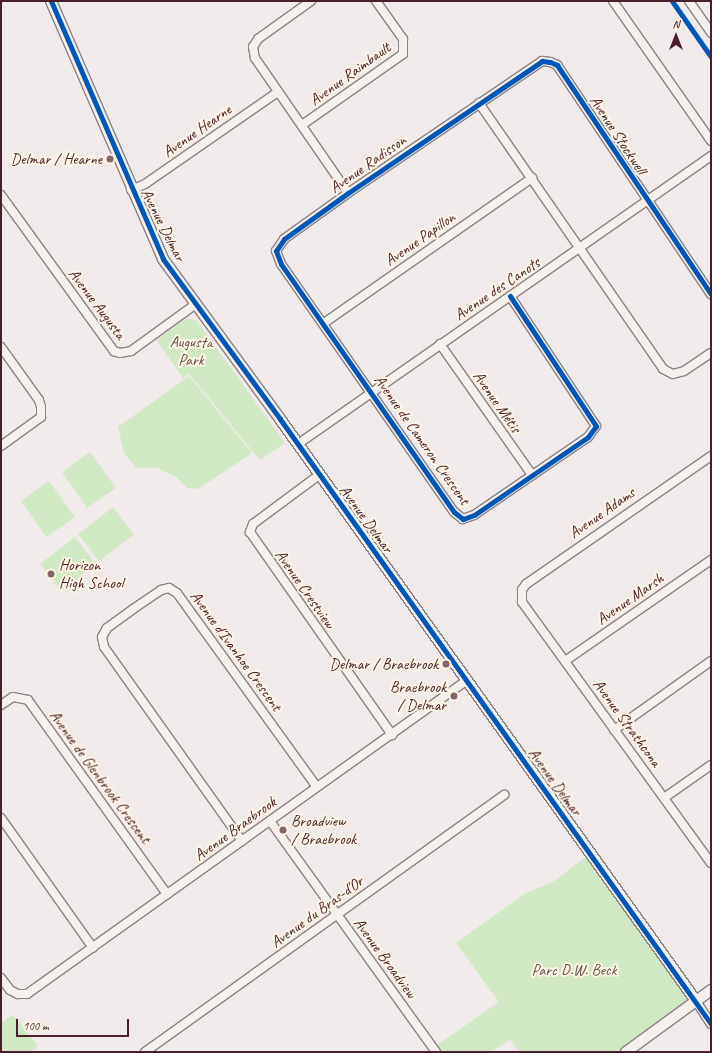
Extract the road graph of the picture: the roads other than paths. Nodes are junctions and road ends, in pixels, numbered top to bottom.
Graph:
1 (51, 1) edge
2 (311, 1) edge
3 (376, 1) edge
4 (613, 1) edge
5 (688, 1) edge
6 (711, 33) edge
7 (278, 92) junction
8 (479, 103) junction
9 (302, 125) junction
10 (711, 141) edge
11 (711, 156) edge
12 (532, 178) junction
13 (131, 190) junction
14 (348, 193) junction
15 (1, 195) edge
16 (646, 201) junction
17 (580, 249) junction
18 (276, 251) joint
19 (711, 294) edge
20 (510, 296) junction
21 (196, 304) junction
22 (324, 323) junction
23 (440, 344) junction
24 (1, 347) edge
25 (711, 353) edge
26 (371, 392) junction
27 (298, 444) junction
28 (1, 446) edge
29 (711, 456) edge
30 (319, 475) junction
31 (532, 475) junction
32 (711, 560) edge
33 (522, 602) joint
34 (565, 661) junction
35 (711, 661) edge
36 (466, 681) junction
37 (1, 705) edge
38 (614, 730) junction
39 (392, 734) junction
40 (711, 765) edge
41 (317, 787) junction
42 (504, 794) dead end
43 (664, 798) junction
44 (1, 818) edge
45 (270, 821) junction
46 (242, 841) junction
47 (710, 862) edge
48 (167, 894) junction
49 (337, 915) junction
50 (93, 948) junction
51 (1, 978) edge
52 (711, 990) edge
53 (696, 1001) junction
54 (711, 1024) edge
55 (145, 1052) edge
56 (436, 1052) edge
57 (626, 1052) edge

1 - 13 street, Avenue Delmar
2 - 7 street, Avenue Raimbault
3 - 9 street, Avenue Raimbault
4 - 10 street
5 - 6 street
7 - 9 street, Avenue Raimbault
7 - 13 street, Avenue Hearne
8 - 12 street
8 - 14 street, Avenue Radisson
8 - 16 street, Avenue Stockwell
9 - 14 street, Avenue Raimbault
11 - 16 street, Avenue des Canots
12 - 17 street
12 - 22 street, Avenue Papillon
13 - 21 street, Avenue Delmar
14 - 18 street, Avenue Radisson
15 - 21 street, Avenue Augusta
16 - 17 street, Avenue des Canots
16 - 19 street, Avenue Stockwell
17 - 20 street, Avenue des Canots
17 - 25 street
18 - 22 street, Avenue de Cameron Crescent
20 - 23 street, Avenue des Canots
20 - 31 street, Avenue de Cameron Crescent
21 - 27 street, Avenue Delmar
22 - 26 street, Avenue de Cameron Crescent
23 - 26 street, Avenue des Canots
23 - 31 street, Avenue Métis
24 - 28 street
26 - 27 street, Avenue des Canots
26 - 31 street, Avenue de Cameron Crescent
27 - 30 street, Avenue Delmar
29 - 33 street, Avenue Adams
30 - 36 street, Avenue Delmar
30 - 39 street, Avenue Crestview
32 - 34 street, Avenue Marsh
33 - 34 street, Avenue Strathcona
34 - 38 street, Avenue Strathcona
35 - 38 street
36 - 39 street, Avenue Braebrook
36 - 53 street, Avenue Delmar
37 - 48 street, Avenue de Glenbrook Crescent
38 - 43 street, Avenue Strathcona
39 - 41 street, Avenue Braebrook
40 - 43 street
41 - 45 street, Avenue Braebrook
41 - 46 street, Avenue d'Ivanhoe Crescent
42 - 49 street, Avenue du Bras-d'Or
43 - 47 street, Avenue Strathcona
44 - 50 street
45 - 46 street, Avenue Braebrook
45 - 49 street, Avenue Broadview
46 - 48 street, Avenue Braebrook
48 - 50 street, Avenue Braebrook
49 - 55 street, Avenue du Bras-d'Or
49 - 56 street, Avenue Broadview
50 - 51 street, Avenue Braebrook
52 - 53 street
53 - 54 street, Avenue Delmar
53 - 57 street

